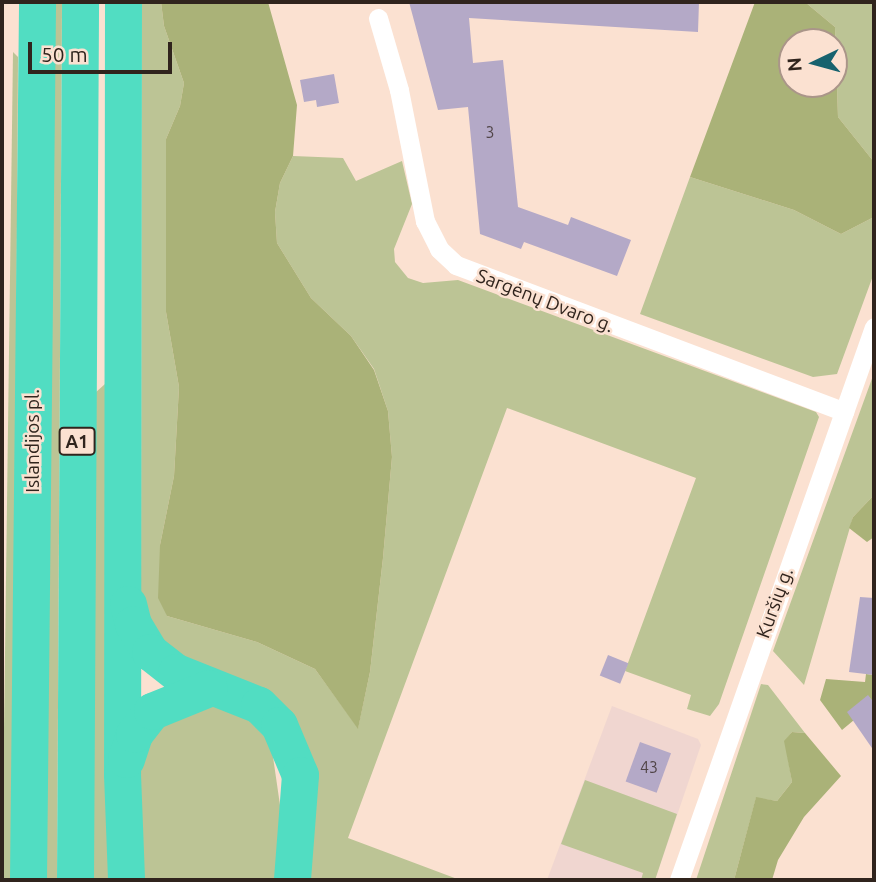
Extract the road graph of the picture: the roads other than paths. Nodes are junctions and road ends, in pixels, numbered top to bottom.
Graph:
1 (24, 2) edge
2 (37, 2) edge
3 (80, 2) edge
4 (123, 2) edge
5 (378, 18) dead end
6 (35, 154) junction
7 (874, 327) edge
8 (844, 412) junction
9 (124, 586) junction
10 (209, 688) junction
11 (122, 774) junction
12 (29, 880) edge
13 (75, 880) edge
14 (125, 880) edge
15 (292, 880) edge
16 (679, 880) edge

1 - 6 highway
2 - 6 highway, Islandijos pl. / A1
3 - 13 highway, A1
4 - 9 highway
5 - 8 street, Sargėnų Dvaro g.
6 - 12 highway, Islandijos pl. / A1
7 - 8 street, Kuršių g.
8 - 16 street, Kuršių g.
9 - 10 highway
9 - 11 highway
10 - 11 highway
10 - 15 highway
11 - 14 highway

